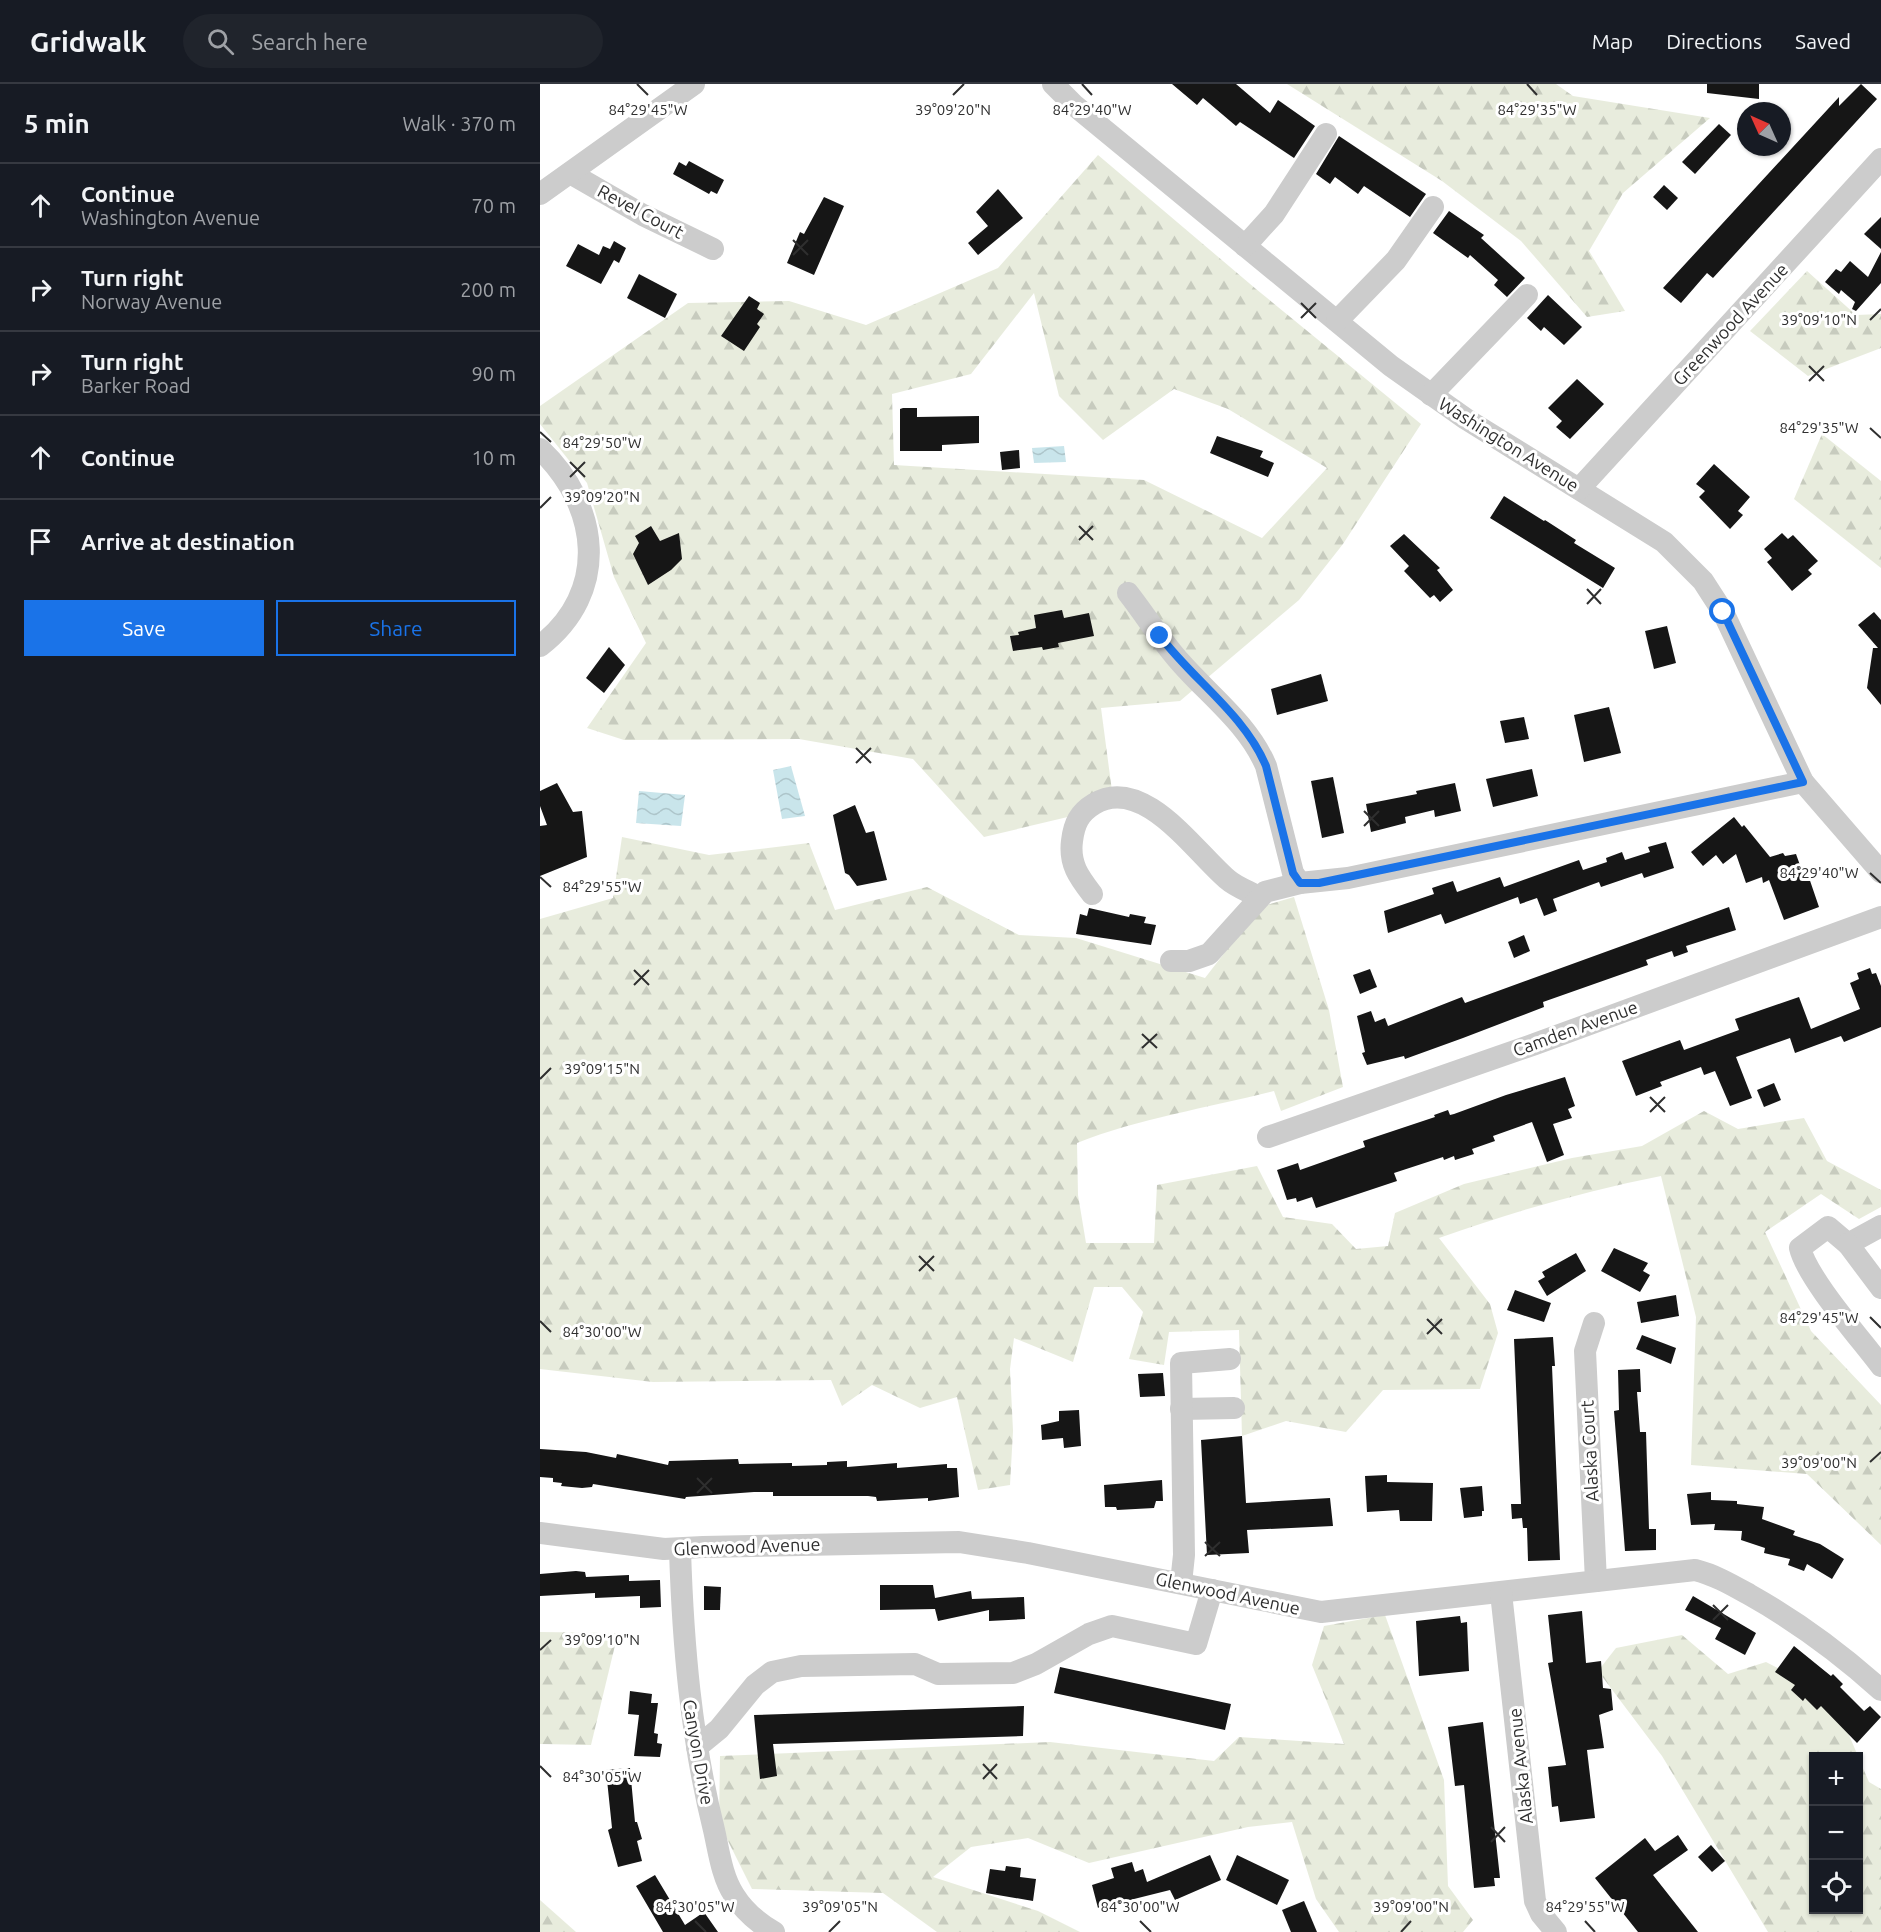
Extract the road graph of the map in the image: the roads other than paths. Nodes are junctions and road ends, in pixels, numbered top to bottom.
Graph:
1 (694, 84) edge
2 (1053, 84) edge
3 (1326, 135) dead end
4 (1881, 159) edge
5 (570, 173) junction
6 (540, 194) edge
7 (1433, 207) dead end
8 (1245, 246) junction
9 (713, 249) dead end
10 (1527, 295) dead end
11 (1337, 321) junction
12 (1431, 395) junction
13 (540, 449) edge
14 (1579, 489) junction
15 (1128, 593) dead end
16 (540, 646) edge
17 (1803, 782) junction
18 (1881, 872) edge
19 (1300, 883) junction
20 (1092, 894) dead end
21 (1259, 897) junction
22 (1881, 917) edge
23 (1171, 961) dead end
24 (1268, 1137) dead end
25 (1881, 1226) edge
26 (1848, 1244) junction
27 (1881, 1288) edge
28 (1594, 1323) dead end
29 (1230, 1359) dead end
30 (1881, 1366) edge
31 (1234, 1408) dead end
32 (1181, 1409) junction
33 (540, 1533) edge
34 (680, 1550) junction
35 (1596, 1581) junction
36 (1181, 1583) junction
37 (1212, 1590) junction
38 (1501, 1593) junction
39 (1881, 1690) edge
40 (697, 1746) junction
41 (774, 1932) edge
42 (1556, 1932) edge

1 - 5 street
2 - 8 street, Washington Avenue
3 - 8 street
4 - 14 street, Greenwood Avenue
5 - 6 street
5 - 9 street, Revel Court
7 - 11 street
8 - 11 street, Washington Avenue
10 - 12 street
11 - 12 street, Washington Avenue
12 - 14 street, Washington Avenue
13 - 16 street
14 - 17 street, Washington Avenue
15 - 19 street
17 - 18 street, Washington Avenue
17 - 19 street
19 - 21 street
20 - 21 street
21 - 23 street
22 - 24 street, Camden Avenue
25 - 26 street
26 - 27 street
26 - 30 street
28 - 35 street, Alaska Court
29 - 32 street
31 - 32 street
32 - 36 street
33 - 34 street, Glenwood Avenue
34 - 36 street, Glenwood Avenue
34 - 40 street, Canyon Drive
35 - 38 street, Glenwood Avenue
35 - 39 street, Glenwood Avenue
36 - 37 street, Glenwood Avenue
37 - 38 street, Glenwood Avenue
37 - 40 street
38 - 42 street, Alaska Avenue
40 - 41 street, Canyon Drive

